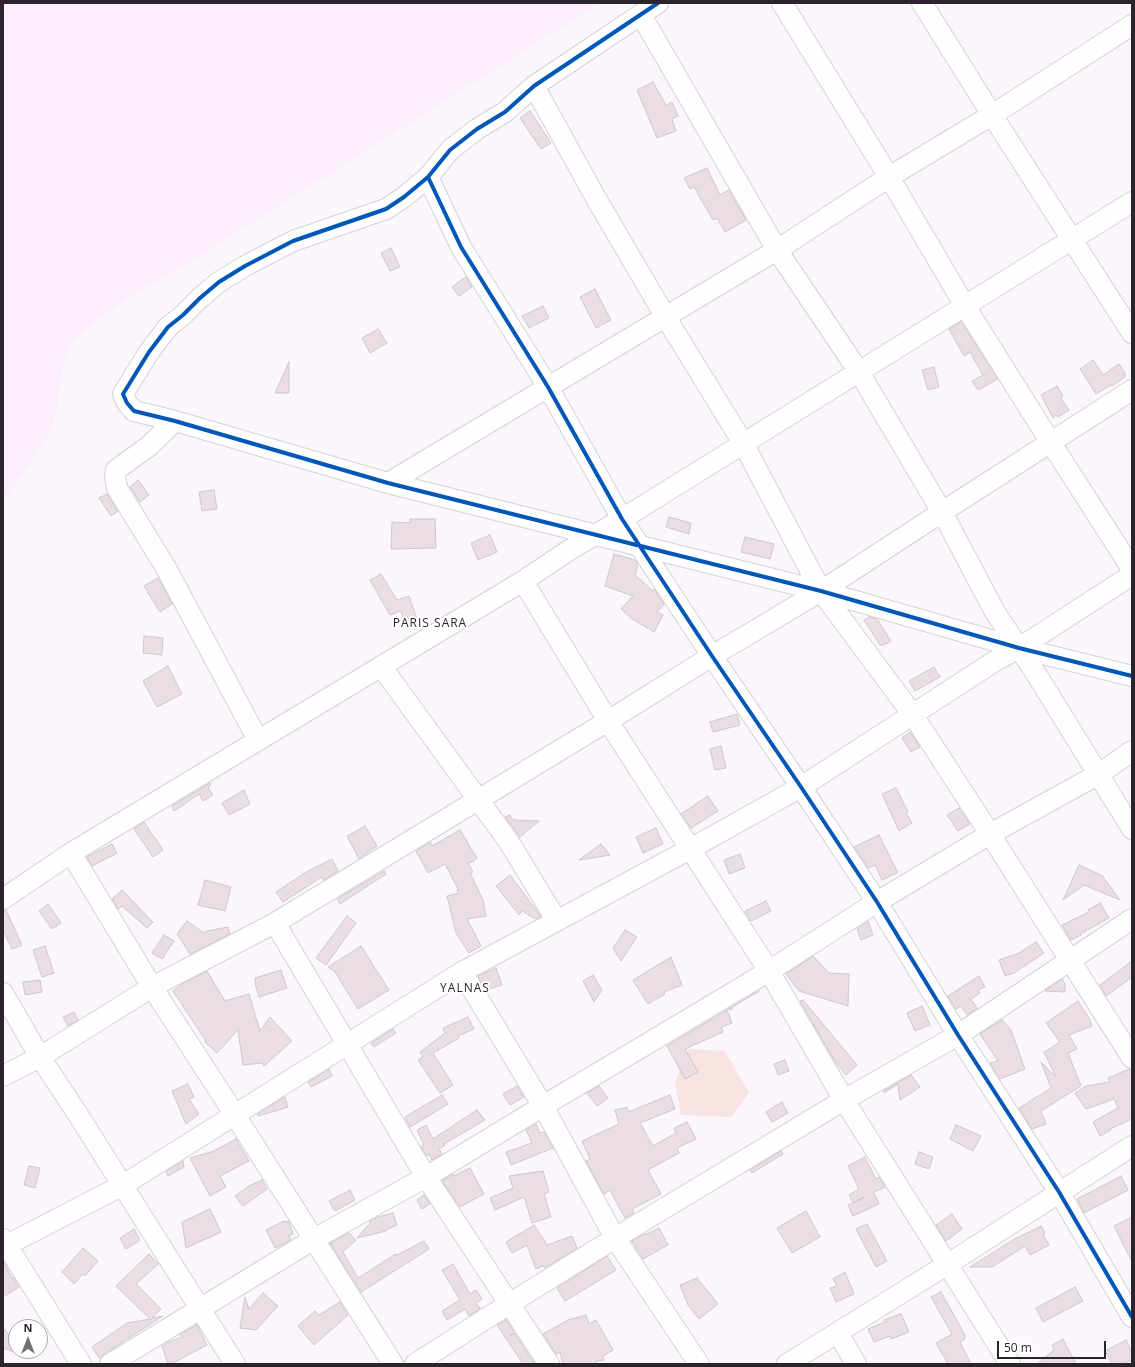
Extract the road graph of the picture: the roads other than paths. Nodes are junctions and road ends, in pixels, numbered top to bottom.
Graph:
1 (658, 3) edge
2 (782, 3) edge
3 (922, 3) edge
4 (641, 15) junction
5 (1132, 25) edge
6 (534, 86) junction
7 (992, 115) junction
8 (428, 177) junction
9 (889, 177) junction
10 (1132, 202) edge
11 (1072, 239) junction
12 (777, 250) junction
13 (964, 306) junction
14 (665, 316) junction
15 (1132, 333) edge
16 (859, 372) junction
17 (548, 386) junction
18 (1132, 390) edge
19 (175, 421) junction
20 (1051, 443) junction
21 (743, 444) junction
22 (388, 483) junction
23 (942, 512) junction
24 (622, 520) junction
25 (596, 535) junction
26 (641, 547) junction
27 (1132, 569) edge
28 (1132, 575) edge
29 (523, 580) junction
30 (821, 591) junction
31 (1020, 648) junction
32 (712, 656) junction
33 (381, 666) junction
34 (1132, 676) edge
35 (913, 715) junction
36 (608, 721) junction
37 (258, 740) junction
38 (1132, 751) edge
39 (1099, 774) junction
40 (802, 787) junction
41 (479, 799) junction
42 (1132, 829) edge
43 (990, 834) junction
44 (690, 849) junction
45 (71, 853) junction
46 (3, 899) edge
47 (877, 902) junction
48 (1132, 919) edge
49 (557, 921) junction
50 (275, 923) junction
51 (1070, 960) junction
52 (769, 971) junction
53 (462, 972) junction
54 (152, 987) junction
55 (3, 993) edge
56 (958, 1035) junction
57 (347, 1046) junction
58 (40, 1057) junction
59 (1132, 1058) edge
60 (3, 1076) edge
61 (844, 1100) junction
62 (543, 1106) junction
63 (235, 1115) junction
64 (1132, 1146) edge
65 (426, 1177) junction
66 (123, 1185) junction
67 (1059, 1192) junction
68 (615, 1238) junction
69 (314, 1239) junction
70 (4, 1244) edge
71 (948, 1264) junction
72 (509, 1304) junction
73 (200, 1310) junction
74 (1132, 1317) edge
75 (838, 1333) junction
76 (81, 1364) edge
77 (110, 1364) edge
78 (235, 1364) edge
79 (393, 1364) edge
80 (415, 1364) edge
81 (549, 1364) edge
82 (699, 1364) edge
83 (787, 1364) edge
84 (856, 1364) edge
85 (1010, 1364) edge

1 - 4 street
2 - 9 street
3 - 7 street
4 - 6 street
4 - 12 street
5 - 7 street
6 - 8 street
6 - 14 street
7 - 9 street
7 - 11 street
8 - 17 street
8 - 19 street
9 - 12 street
9 - 13 street
10 - 11 street
11 - 13 street
11 - 15 street
12 - 14 street
12 - 16 street
13 - 16 street
13 - 20 street
14 - 17 street
14 - 21 street
16 - 21 street
16 - 23 street
17 - 22 street
17 - 24 street
18 - 20 street
19 - 22 street
19 - 37 street
20 - 23 street
20 - 27 street
21 - 24 street
21 - 30 street
22 - 25 street
23 - 30 street
23 - 31 street
24 - 25 street
24 - 26 street
25 - 26 street
25 - 29 street
26 - 30 street
26 - 32 street
28 - 31 street
29 - 33 street
29 - 36 street
30 - 31 street
30 - 32 street
30 - 35 street
31 - 34 street
31 - 35 street
31 - 39 street
32 - 36 street
32 - 40 street
33 - 37 street
33 - 41 street
35 - 40 street
35 - 43 street
36 - 41 street
36 - 44 street
37 - 45 street
38 - 39 street
39 - 42 street
39 - 43 street
40 - 44 street
40 - 47 street
41 - 49 street
41 - 50 street
43 - 47 street
43 - 51 street
44 - 49 street
44 - 52 street
45 - 46 street
45 - 54 street
47 - 52 street
47 - 56 street
48 - 51 street
49 - 53 street
50 - 54 street
50 - 57 street
51 - 56 street
51 - 59 street
52 - 61 street
52 - 62 street
53 - 57 street
53 - 62 street
54 - 58 street
54 - 63 street
55 - 58 street
56 - 61 street
56 - 67 street
57 - 63 street
57 - 65 street
58 - 60 street
58 - 66 street
61 - 68 street
61 - 71 street
62 - 65 street
62 - 68 street
63 - 66 street
63 - 69 street
64 - 67 street
65 - 69 street
65 - 72 street
66 - 70 street
66 - 73 street
67 - 71 street
67 - 74 street
68 - 72 street
68 - 82 street
69 - 73 street
69 - 79 street
70 - 76 street
71 - 75 street
71 - 85 street
72 - 80 street
72 - 81 street
73 - 77 street
73 - 78 street
75 - 83 street
75 - 84 street

